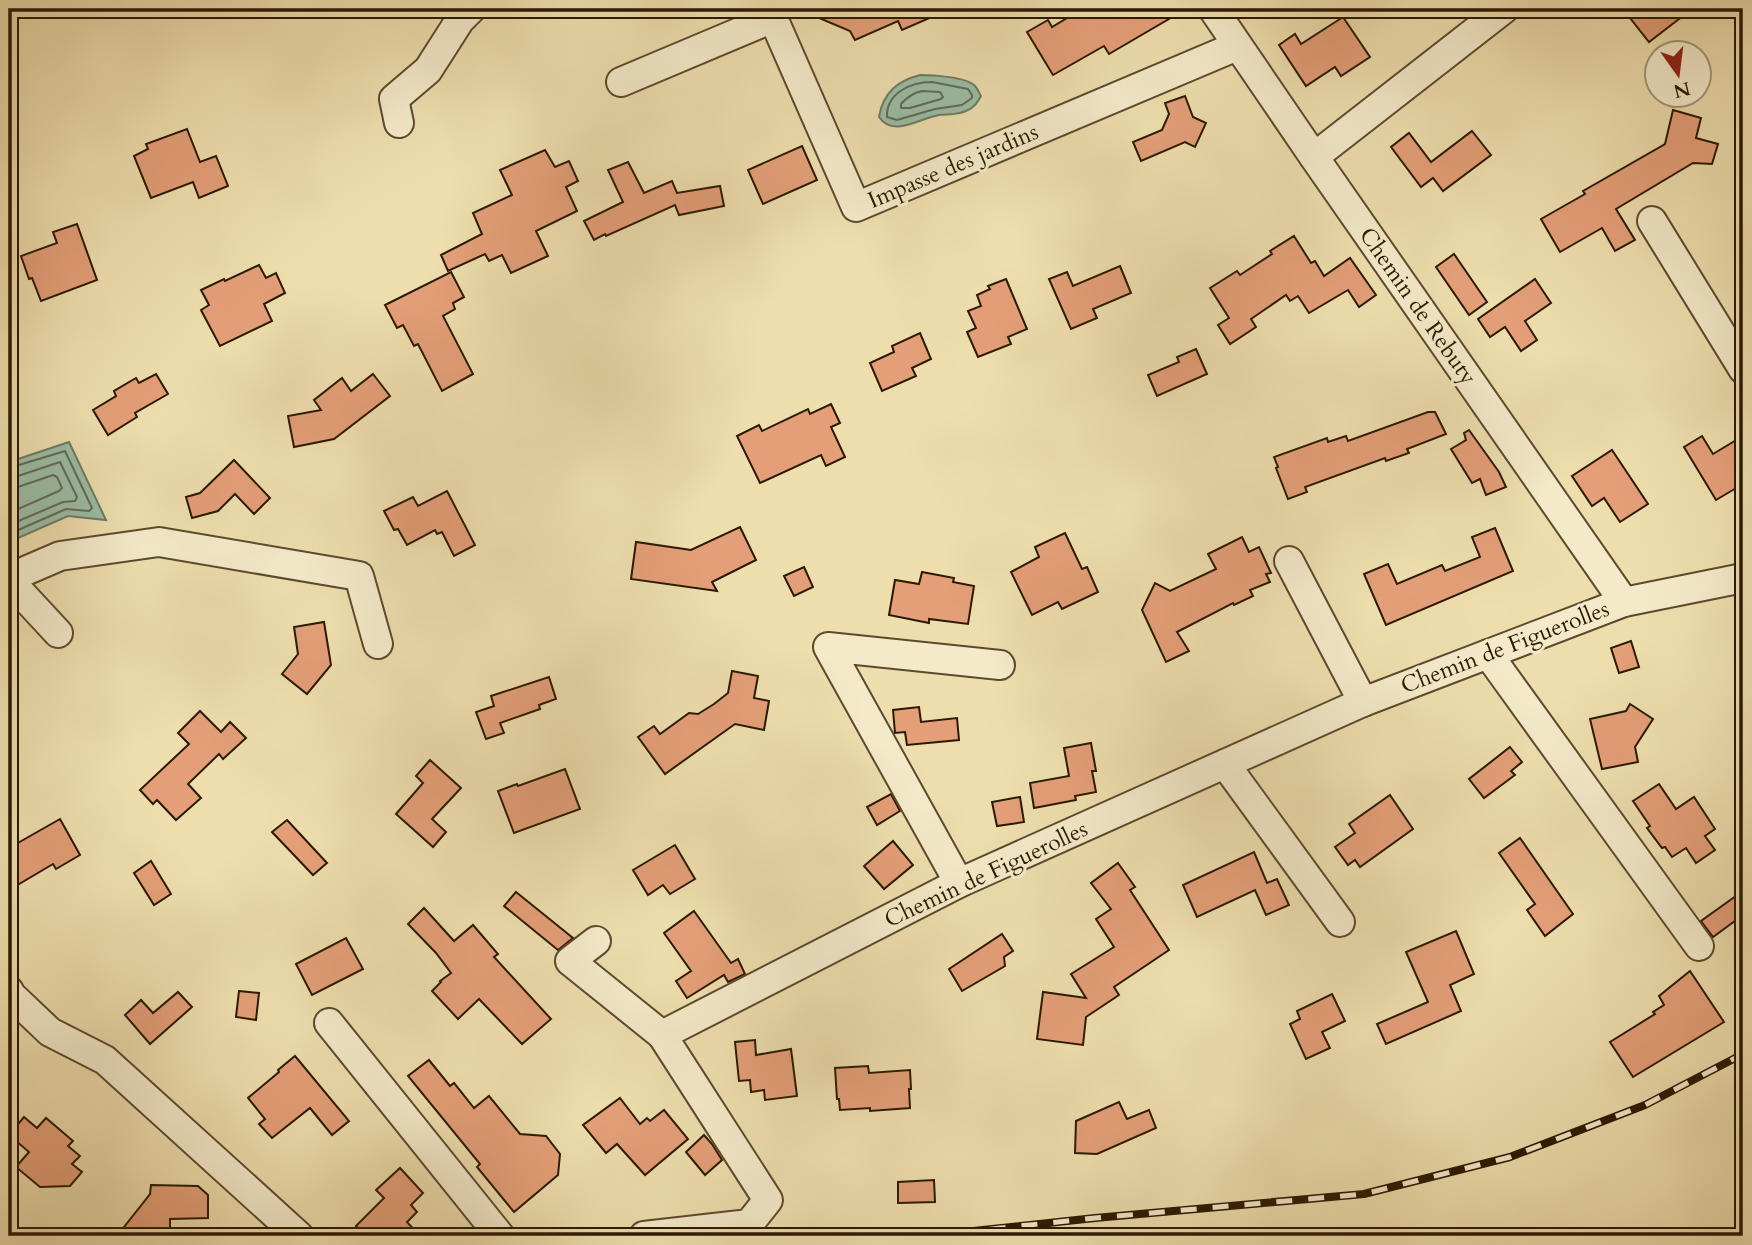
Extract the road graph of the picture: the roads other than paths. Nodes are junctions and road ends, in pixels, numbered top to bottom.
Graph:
1 (471, 9) edge
2 (1213, 9) edge
3 (1504, 9) edge
4 (1237, 46) junction
5 (621, 82) dead end
6 (399, 122) dead end
7 (1314, 157) junction
8 (1652, 222) dead end
9 (1743, 369) edge
10 (1289, 561) dead end
11 (1743, 578) edge
12 (9, 579) edge
13 (1625, 601) junction
14 (58, 633) dead end
15 (377, 644) dead end
16 (1488, 654) junction
17 (1000, 665) dead end
18 (1363, 702) junction
19 (1225, 764) junction
20 (959, 883) junction
21 (1340, 922) dead end
22 (596, 941) dead end
23 (1699, 946) dead end
24 (9, 990) edge
25 (329, 1023) dead end
26 (662, 1035) junction
27 (299, 1236) edge
28 (500, 1236) edge
29 (644, 1236) edge

1 - 6 street
2 - 4 street, Chemin de Rebuty
3 - 7 street
4 - 5 street, Impasse des jardins
4 - 7 street, Chemin de Rebuty
7 - 13 street, Chemin de Rebuty
8 - 9 street
10 - 18 street
11 - 13 street, Chemin de Figuerolles
12 - 14 street
12 - 15 street
13 - 16 street, Chemin de Figuerolles
16 - 18 street, Chemin de Figuerolles
16 - 23 street
17 - 20 street
18 - 19 street, Chemin de Figuerolles
19 - 20 street, Chemin de Figuerolles
19 - 21 street
20 - 26 street, Chemin de Figuerolles
22 - 26 street
24 - 27 street
25 - 28 street
26 - 29 street

